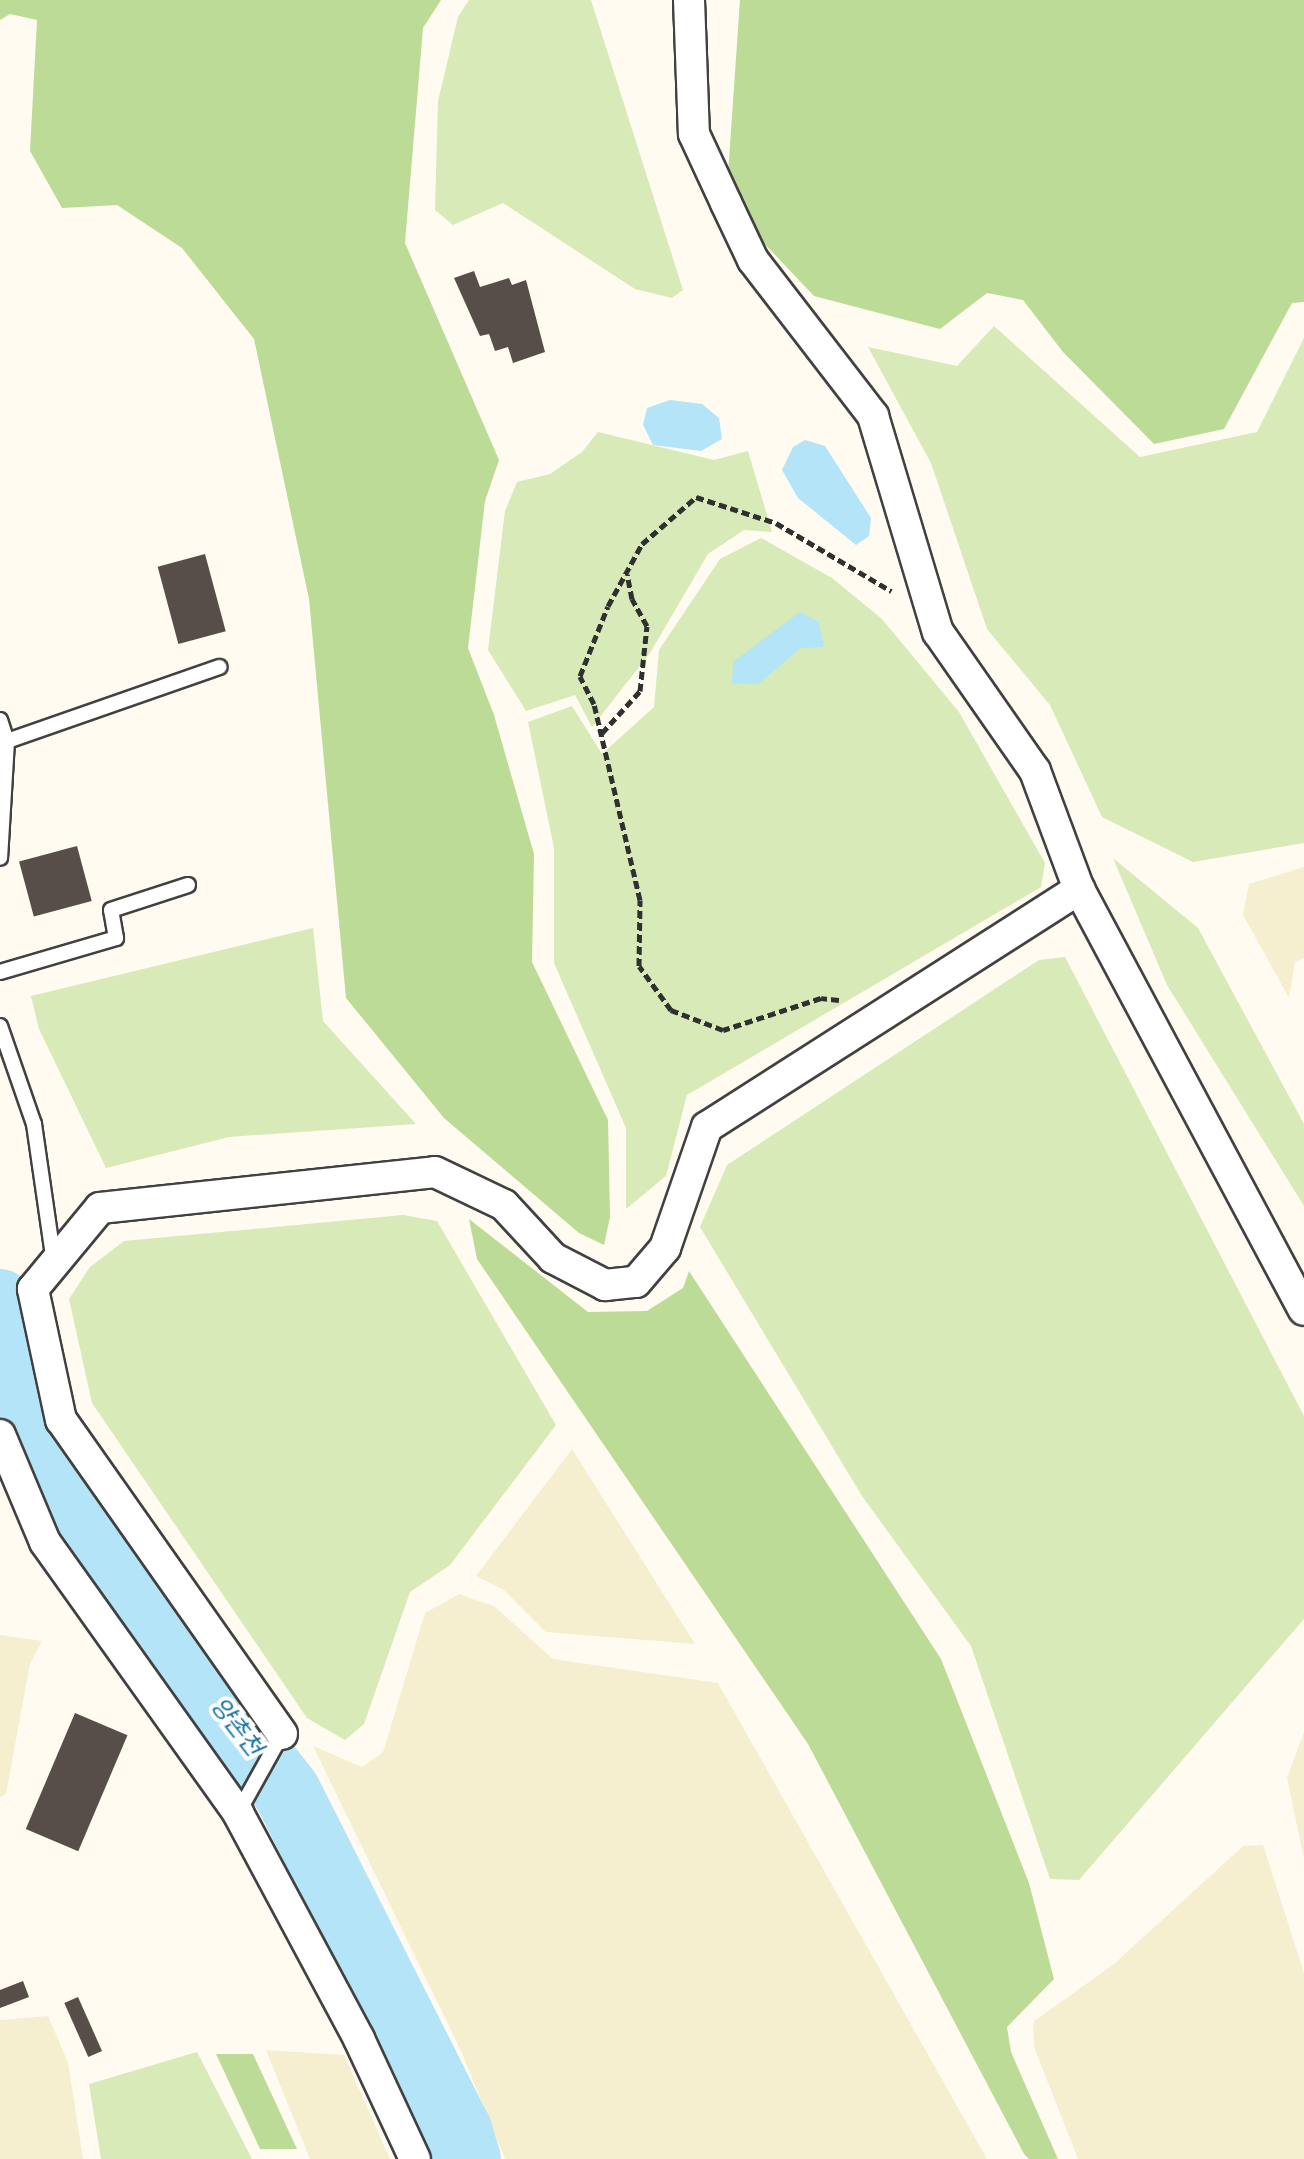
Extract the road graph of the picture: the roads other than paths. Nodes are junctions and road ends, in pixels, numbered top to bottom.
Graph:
1 (689, 0) edge
2 (219, 667) dead end
3 (0, 720) edge
4 (7, 741) junction
5 (0, 858) edge
6 (188, 885) dead end
7 (1079, 889) junction
8 (0, 972) edge
9 (0, 1026) edge
10 (54, 1263) junction
11 (1304, 1310) edge
12 (0, 1435) edge
13 (282, 1734) joint
14 (238, 1813) junction
15 (415, 2159) edge

1 - 7 street
2 - 4 lane
3 - 4 lane
4 - 5 lane
6 - 8 lane
7 - 10 street
7 - 11 street
9 - 10 lane
10 - 13 street
12 - 14 street
13 - 14 lane
14 - 15 street

